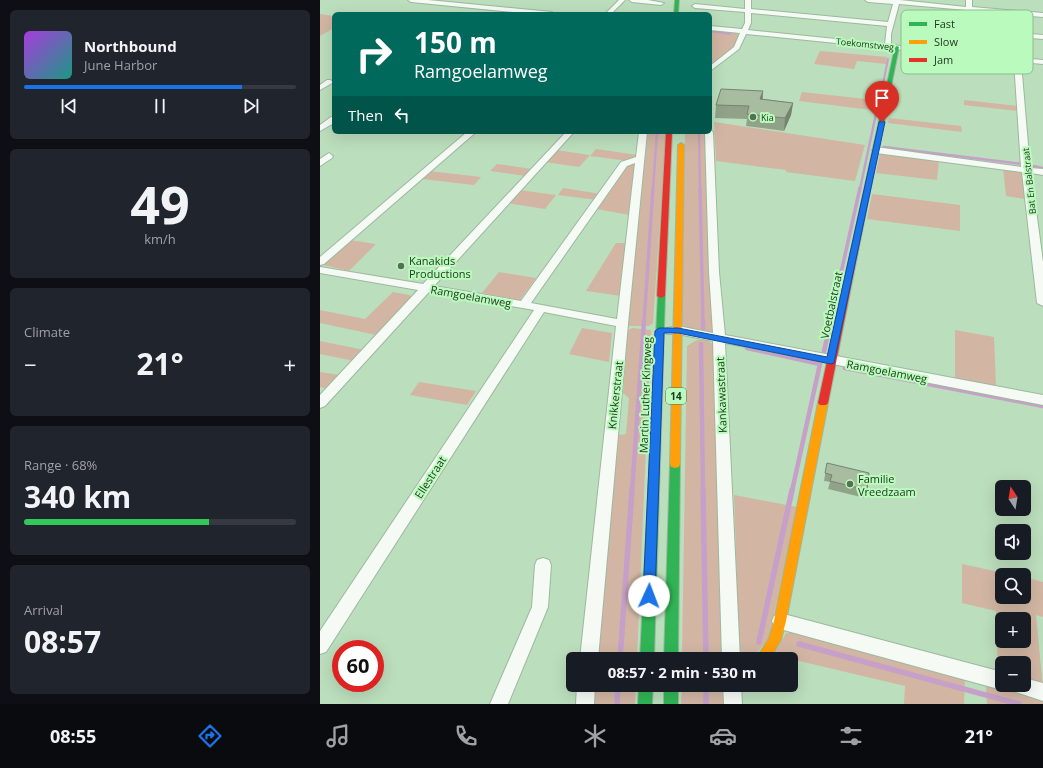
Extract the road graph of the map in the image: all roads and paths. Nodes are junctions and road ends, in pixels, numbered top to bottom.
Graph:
1 (411, 0) edge
2 (622, 0) edge
3 (632, 0) edge
4 (677, 0) edge
5 (683, 0) edge
6 (748, 0) edge
7 (868, 0) edge
8 (969, 0) edge
9 (897, 1) edge
10 (661, 3) dead end
11 (695, 6) dead end
12 (497, 8) junction
13 (969, 8) junction
14 (990, 10) edge
15 (749, 11) junction
16 (492, 12) edge
17 (534, 12) edge
18 (610, 12) edge
19 (676, 12) edge
20 (683, 12) edge
21 (1033, 14) edge
22 (1043, 15) edge
23 (890, 24) junction
24 (712, 28) edge
25 (743, 33) junction
26 (1033, 36) edge
27 (1043, 37) edge
28 (893, 47) junction
29 (901, 48) edge
30 (1033, 61) edge
31 (1043, 62) edge
32 (712, 67) edge
33 (1018, 74) edge
34 (330, 82) dead end
35 (320, 88) edge
36 (332, 120) edge
37 (320, 129) edge
38 (470, 134) edge
39 (568, 134) edge
40 (643, 134) edge
41 (669, 134) edge
42 (681, 134) edge
43 (709, 134) edge
44 (876, 150) junction
45 (329, 156) dead end
46 (640, 158) junction
47 (320, 163) edge
48 (1026, 170) junction
49 (1043, 172) edge
50 (320, 262) edge
51 (320, 270) edge
52 (425, 289) junction
53 (1043, 303) edge
54 (524, 305) junction
55 (541, 309) junction
56 (622, 324) junction
57 (678, 330) junction
58 (659, 331) junction
59 (719, 339) junction
60 (831, 361) junction
61 (1043, 400) edge
62 (320, 402) edge
63 (543, 565) dead end
64 (780, 621) junction
65 (320, 646) edge
66 (590, 652) edge
67 (647, 652) edge
68 (672, 652) edge
69 (731, 652) edge
70 (768, 652) edge
71 (995, 679) edge
72 (1031, 689) edge
73 (585, 692) edge
74 (646, 692) edge
75 (671, 692) edge
76 (732, 692) edge
77 (1043, 692) edge
78 (499, 704) edge
79 (584, 704) edge
80 (645, 704) edge
81 (671, 704) edge
82 (733, 704) edge

1 - 12 street
2 - 18 street
3 - 10 street
4 - 19 main road
5 - 20 main road
6 - 15 street
7 - 9 street
8 - 13 street
9 - 13 street
9 - 23 street
11 - 15 street
12 - 16 street
12 - 17 street
13 - 14 street
15 - 23 street
15 - 25 street
21 - 22 street
23 - 28 street
24 - 25 street, Toekomstweg
25 - 28 street, Toekomstweg
25 - 32 street
26 - 27 street
28 - 29 street, Toekomstweg
28 - 44 main road, Voetbalstraat
30 - 31 street, Toekomstweg
33 - 48 street, Bat En Balstraat
34 - 35 street
36 - 37 street
38 - 50 street
39 - 52 street
40 - 46 street, Knikkerstraat
41 - 58 main road, Martin Luther Kingweg / 14
42 - 57 main road, 14
43 - 59 street, Kankawastraat
44 - 48 street
44 - 60 main road, Voetbalstraat
45 - 47 street
46 - 54 street
46 - 56 street, Knikkerstraat
48 - 49 street
48 - 53 street, Bat En Balstraat
51 - 52 street, Ramgoelamweg
52 - 54 street, Ramgoelamweg
52 - 62 street
54 - 55 street, Ramgoelamweg
55 - 56 street, Ramgoelamweg
55 - 65 street, Ellestraat
56 - 66 street, Knikkerstraat
57 - 58 street, Ramgoelamweg
57 - 59 street, Ramgoelamweg
57 - 68 main road, 14
58 - 67 main road, Martin Luther Kingweg / 14
59 - 60 street, Ramgoelamweg
59 - 69 street, Kankawastraat
60 - 61 street, Ramgoelamweg
60 - 64 main road, Voetbalstraat
63 - 78 street
64 - 70 main road, Voetbalstraat
64 - 71 street
72 - 77 street
73 - 79 street
74 - 80 main road
75 - 81 main road
76 - 82 street

